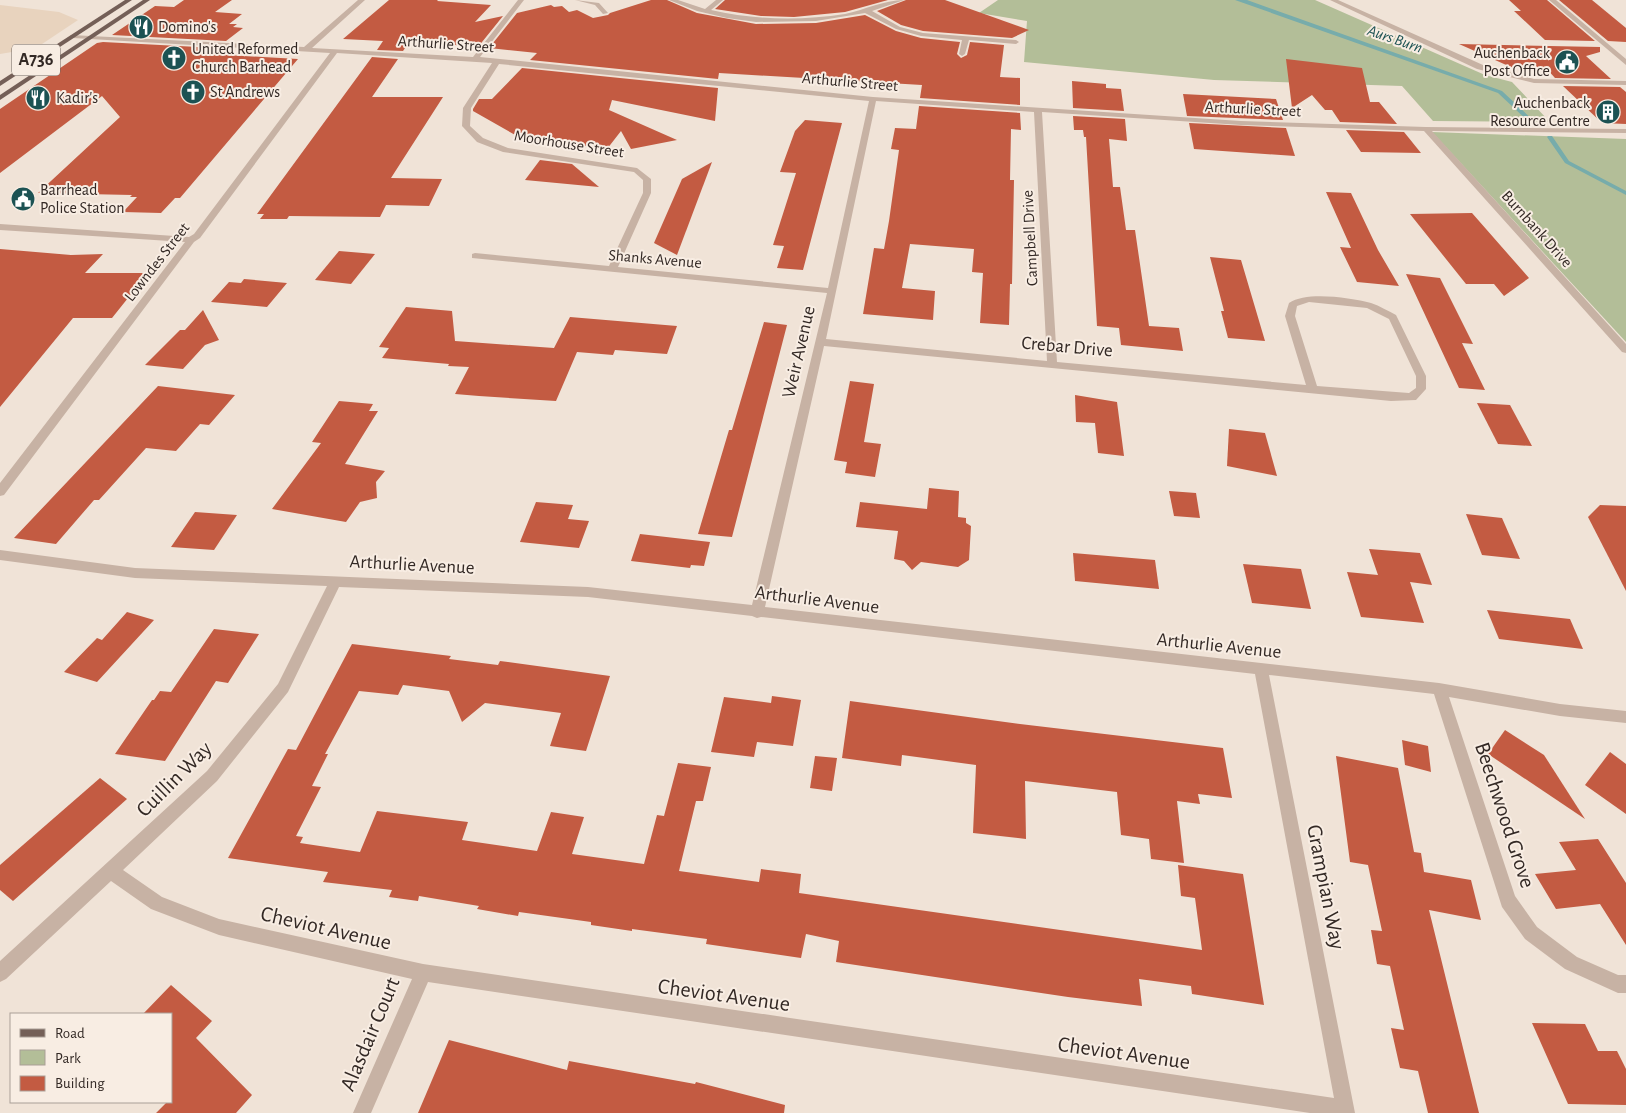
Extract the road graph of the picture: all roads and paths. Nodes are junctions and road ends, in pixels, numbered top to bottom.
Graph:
1 (129, 0) edge
2 (147, 0) edge
3 (362, 0) edge
4 (521, 0) edge
5 (578, 0) edge
6 (672, 0) edge
7 (720, 0) edge
8 (901, 0) edge
9 (1333, 0) edge
10 (1552, 0) edge
11 (706, 11) junction
12 (866, 11) junction
13 (605, 13) dead end
14 (73, 36) junction
15 (91, 37) junction
16 (966, 39) junction
17 (1016, 42) dead end
18 (306, 49) junction
19 (336, 50) junction
20 (962, 54) dead end
21 (476, 59) junction
22 (497, 61) junction
23 (1626, 63) edge
24 (1626, 83) edge
25 (0, 84) edge
26 (0, 98) edge
27 (873, 99) junction
28 (1038, 110) junction
29 (1426, 129) junction
30 (1626, 131) edge
31 (0, 227) edge
32 (191, 240) junction
33 (475, 256) dead end
34 (612, 270) junction
35 (832, 291) junction
36 (819, 342) junction
37 (1626, 350) edge
38 (1052, 364) junction
39 (1312, 388) junction
40 (0, 492) edge
41 (0, 555) edge
42 (336, 580) junction
43 (757, 613) junction
44 (1261, 670) junction
45 (1439, 689) junction
46 (1626, 717) edge
47 (111, 871) junction
48 (0, 973) edge
49 (423, 973) junction
50 (1626, 984) edge
51 (1346, 1111) edge
52 (362, 1113) edge

1 - 14 main road, A736
2 - 15 main road, A736
3 - 18 street
4 - 21 street
5 - 13 street
6 - 11 street
7 - 11 street
8 - 12 street
9 - 24 street
10 - 23 street
11 - 12 street
12 - 16 street
14 - 15 street, Arthurlie Street
14 - 25 main road, A736
15 - 18 street, Arthurlie Street
15 - 26 main road, A736
16 - 17 street
16 - 20 street
18 - 19 street, Arthurlie Street
19 - 21 street, Arthurlie Street
19 - 32 street, Lowndes Street
21 - 22 street, Arthurlie Street
22 - 27 street, Arthurlie Street
22 - 34 street, Moorhouse Street
27 - 28 street, Arthurlie Street
27 - 35 street, Weir Avenue
28 - 29 street, Arthurlie Street
28 - 38 street, Campbell Drive
29 - 30 street, Arthurlie Street
29 - 37 street, Burnbank Drive
31 - 32 street
32 - 40 street, Lowndes Street
33 - 34 street, Shanks Avenue
34 - 35 street, Shanks Avenue
35 - 36 street, Weir Avenue
36 - 38 street, Crebar Drive
36 - 43 street, Weir Avenue
38 - 39 street, Crebar Drive
39 - 39 street, Crebar Drive
41 - 42 street, Arthurlie Avenue
42 - 43 street, Arthurlie Avenue
42 - 47 street, Cuillin Way
43 - 44 street, Arthurlie Avenue
44 - 45 street, Arthurlie Avenue
44 - 51 street, Grampian Way
45 - 46 street, Arthurlie Avenue
45 - 50 street, Beechwood Grove
47 - 48 street, Cuillin Way
47 - 49 street, Cheviot Avenue
49 - 51 street, Cheviot Avenue
49 - 52 street, Alasdair Court

